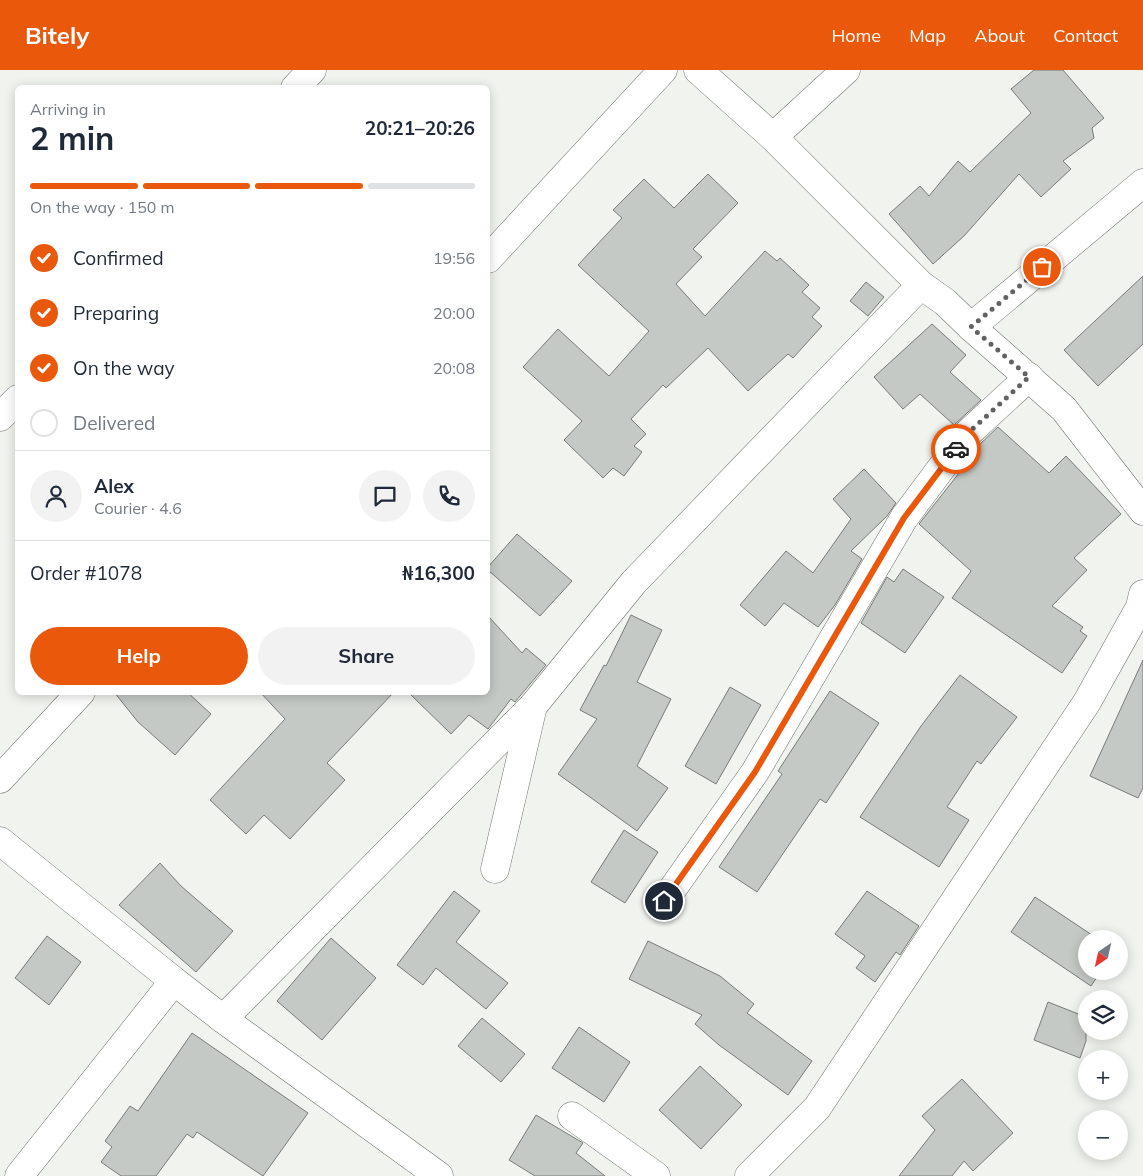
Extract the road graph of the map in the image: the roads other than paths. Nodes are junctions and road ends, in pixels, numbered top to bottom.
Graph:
1 (312, 70) edge
2 (663, 70) edge
3 (698, 70) edge
4 (846, 70) edge
5 (298, 85) edge
6 (773, 137) junction
7 (1143, 183) edge
8 (490, 257) edge
9 (921, 285) junction
10 (971, 327) junction
11 (1029, 377) junction
12 (15, 402) edge
13 (0, 417) edge
14 (1143, 511) edge
15 (1143, 594) edge
16 (78, 695) edge
17 (533, 706) junction
18 (0, 779) edge
19 (0, 841) edge
20 (495, 869) dead end
21 (664, 901) dead end
22 (174, 981) junction
23 (223, 1019) junction
24 (572, 1116) dead end
25 (0, 1170) edge
26 (7, 1176) edge
27 (19, 1176) edge
28 (439, 1176) edge
29 (656, 1176) edge
30 (749, 1176) edge

1 - 5 street
2 - 8 street
3 - 6 street
4 - 6 street
6 - 9 street
7 - 10 street
9 - 10 street
9 - 17 street
10 - 11 street
11 - 14 street
11 - 21 street
12 - 13 street
15 - 30 street
16 - 18 street
17 - 20 street
17 - 23 street
19 - 22 street
22 - 23 street
22 - 27 street
23 - 28 street
24 - 29 street
25 - 26 street

